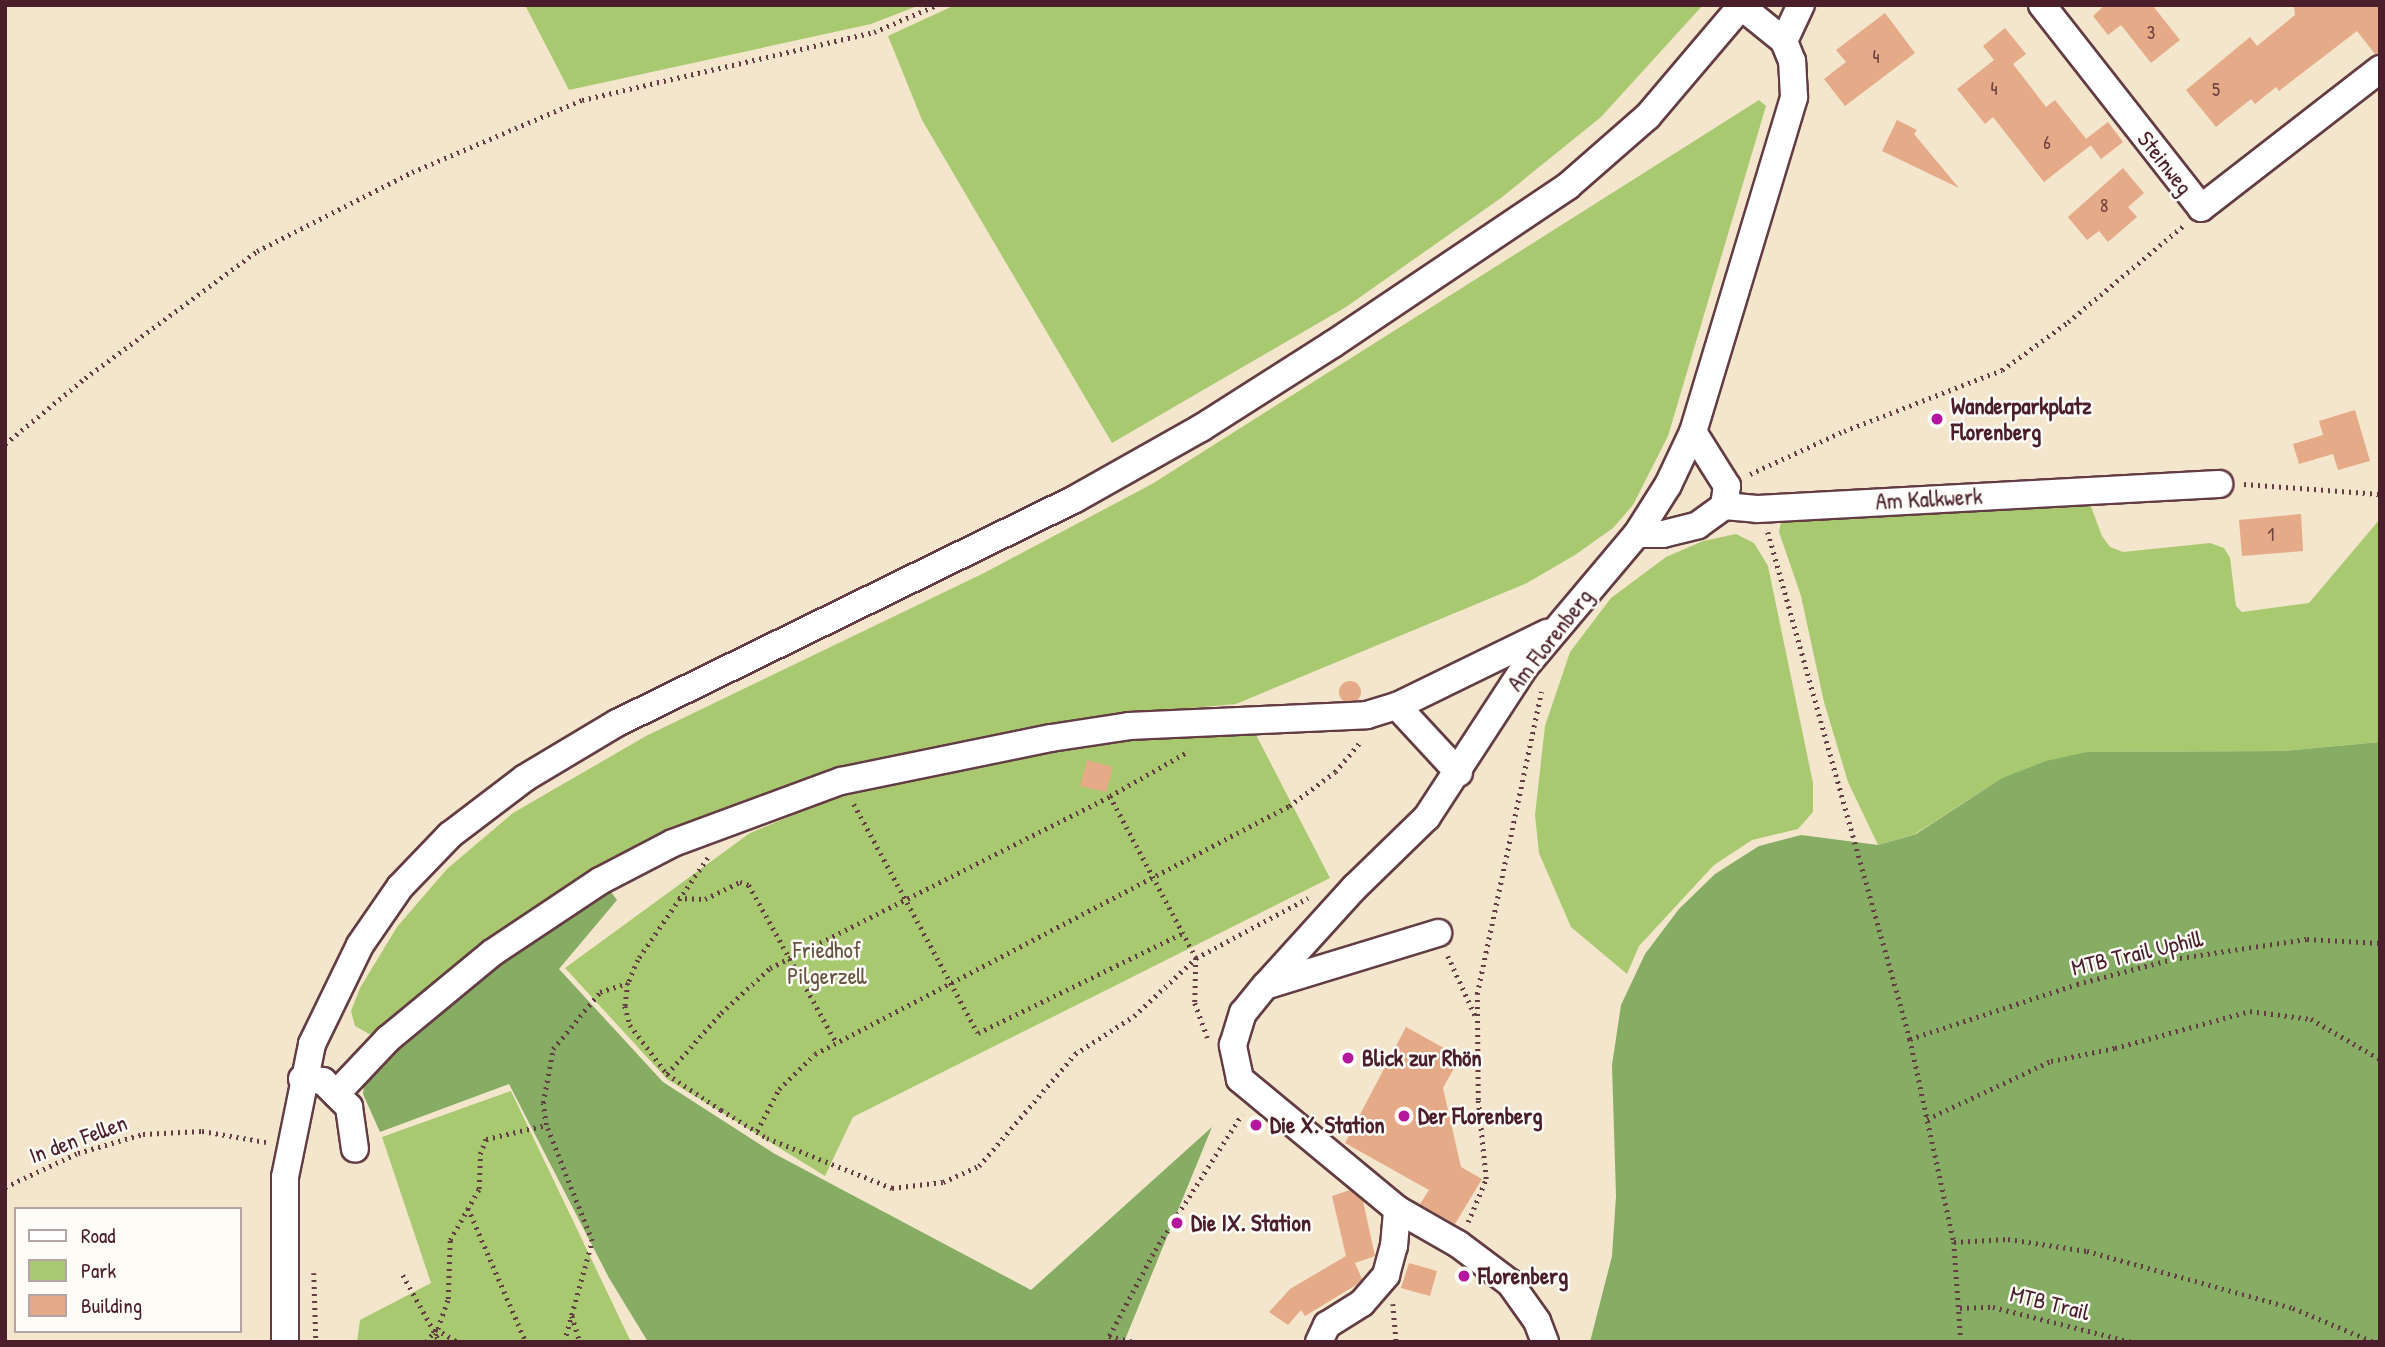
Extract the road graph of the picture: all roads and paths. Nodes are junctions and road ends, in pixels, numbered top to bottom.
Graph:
1 (937, 5) edge
2 (1801, 5) edge
3 (2042, 5) edge
4 (1742, 6) edge
5 (1784, 41) junction
6 (2380, 69) edge
7 (2201, 208) junction
8 (1693, 432) junction
9 (5, 444) edge
10 (2219, 484) joint
11 (2380, 494) edge
12 (1725, 496) junction
13 (1757, 509) junction
14 (1637, 534) junction
15 (1554, 629) junction
16 (1543, 683) dead end
17 (1384, 709) junction
18 (1193, 748) dead end
19 (1459, 773) junction
20 (841, 781) junction
21 (1110, 796) junction
22 (712, 854) dead end
23 (1152, 876) junction
24 (1312, 896) dead end
25 (678, 898) junction
26 (905, 898) junction
27 (1183, 933) junction
28 (1438, 933) joint
29 (2380, 943) edge
30 (791, 957) junction
31 (1196, 958) junction
32 (628, 982) junction
33 (950, 982) junction
34 (1266, 985) junction
35 (1476, 1017) junction
36 (1910, 1039) junction
37 (836, 1042) junction
38 (2380, 1059) edge
39 (1234, 1060) junction
40 (667, 1074) junction
41 (302, 1079) junction
42 (1255, 1092) junction
43 (336, 1094) junction
44 (1927, 1119) junction
45 (546, 1125) junction
46 (757, 1131) junction
47 (289, 1146) junction
48 (355, 1149) dead end
49 (5, 1187) edge
50 (468, 1208) junction
51 (1396, 1209) junction
52 (1954, 1242) junction
53 (1458, 1244) junction
54 (313, 1263) dead end
55 (403, 1275) dead end
56 (1960, 1308) junction
57 (572, 1314) junction
58 (436, 1329) junction
59 (1107, 1339) edge
60 (285, 1342) edge
61 (316, 1342) edge
62 (426, 1342) edge
63 (433, 1342) edge
64 (440, 1342) edge
65 (458, 1342) edge
66 (526, 1342) edge
67 (564, 1342) edge
68 (580, 1342) edge
69 (1133, 1342) edge
70 (1319, 1342) edge
71 (1545, 1342) edge
72 (1961, 1342) edge
73 (2132, 1342) edge
74 (2374, 1342) edge

1 - 9 path
2 - 5 street
3 - 7 street, Steinweg
4 - 5 street
4 - 41 street
5 - 8 street, Am Florenberg
6 - 7 street, Steinweg
7 - 12 path
8 - 12 street
8 - 14 street, Am Florenberg
10 - 11 path
10 - 13 street, Am Kalkwerk
12 - 13 street, Am Kalkwerk
12 - 14 street
13 - 36 path
14 - 15 street, Am Florenberg
15 - 17 street
15 - 19 street, Am Florenberg
16 - 35 path
17 - 19 street
17 - 20 street
17 - 23 path
18 - 21 path
19 - 34 street, Am Florenberg
20 - 26 path
20 - 43 street
21 - 23 path
21 - 26 path
22 - 25 path
23 - 27 path
23 - 33 path
24 - 31 path
25 - 30 path
25 - 32 path
26 - 30 path
26 - 33 path
27 - 31 path
27 - 33 path
28 - 34 street
28 - 35 path
29 - 36 path, MTB Trail Uphill
30 - 37 path
30 - 40 path
31 - 39 path
31 - 46 path
32 - 40 path
32 - 45 path
33 - 37 path
34 - 39 street, Am Florenberg
35 - 53 path
36 - 44 path
37 - 46 path
38 - 44 path
39 - 42 street
40 - 46 path
41 - 43 street
41 - 47 street
42 - 51 street
42 - 59 path
43 - 48 street
44 - 52 path
45 - 50 path
45 - 57 path
47 - 49 path, In den Fellen
47 - 60 street
50 - 58 path
50 - 66 path
51 - 53 street
51 - 70 street
52 - 56 path
52 - 74 path
53 - 71 street
54 - 61 path
55 - 58 path
56 - 72 path
56 - 73 path, MTB Trail
57 - 67 path
57 - 68 path
58 - 62 path
58 - 63 path
58 - 64 path
58 - 65 path
59 - 69 path

